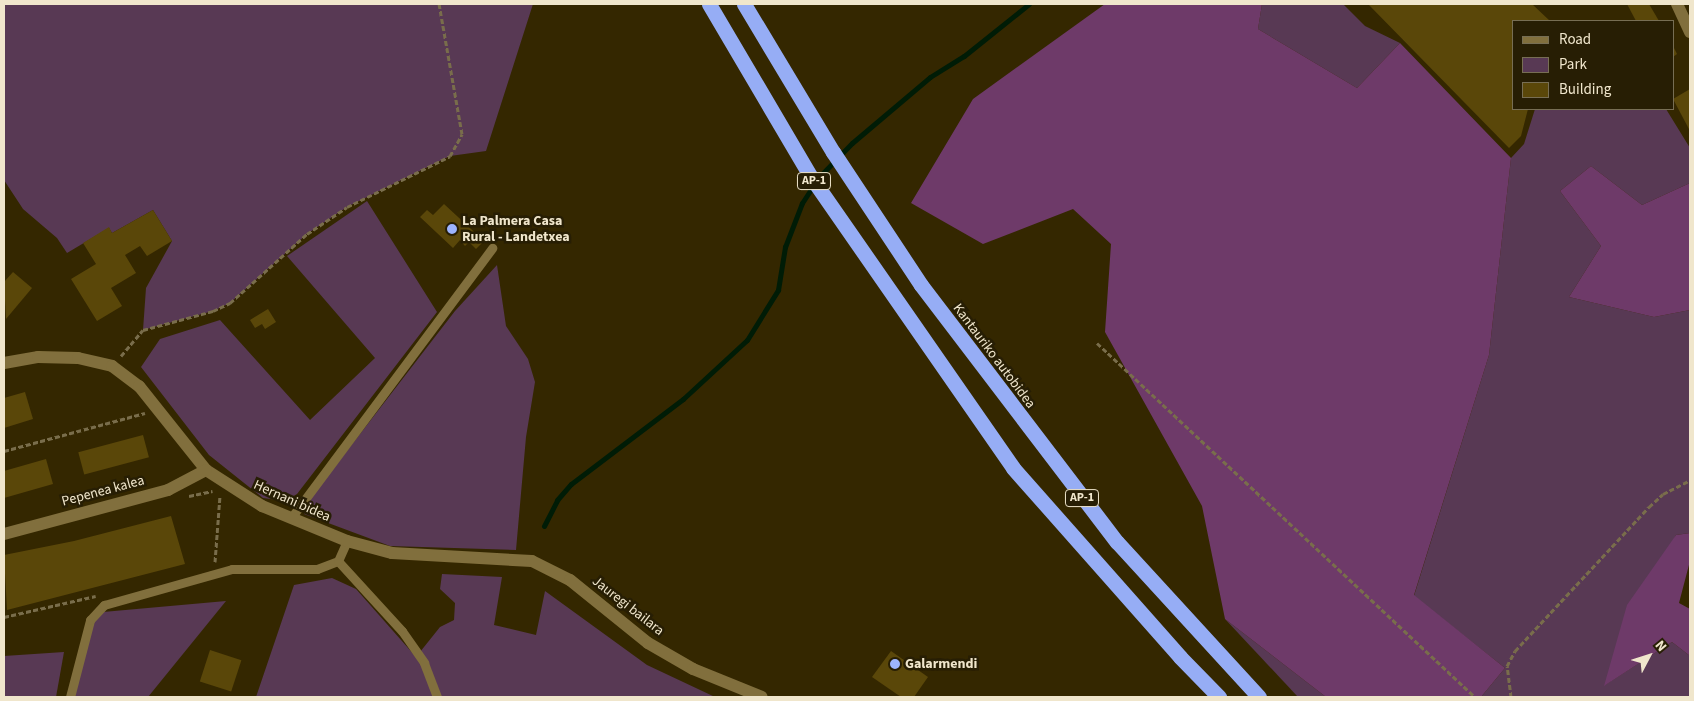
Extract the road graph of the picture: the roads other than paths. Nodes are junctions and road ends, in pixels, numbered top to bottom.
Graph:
1 (708, 4) edge
2 (744, 4) edge
3 (1677, 7) edge
4 (1690, 32) edge
5 (492, 248) dead end
6 (4, 363) edge
7 (206, 470) junction
8 (291, 518) junction
9 (4, 534) edge
10 (346, 541) junction
11 (338, 561) junction
12 (532, 561) joint
13 (70, 697) edge
14 (437, 697) edge
15 (762, 697) edge
16 (1219, 697) edge
17 (1259, 697) edge

1 - 16 highway, AP-1
2 - 17 highway, Kantauriko autobidea / AP-1
3 - 4 street
5 - 8 lane
6 - 7 street, Hernani bidea
7 - 8 street, Hernani bidea
7 - 9 street, Pepenea kalea
8 - 10 street, Hernani bidea
10 - 11 lane
10 - 12 street, Hernani bidea
11 - 13 lane
11 - 14 lane
12 - 15 street, Jauregi bailara

